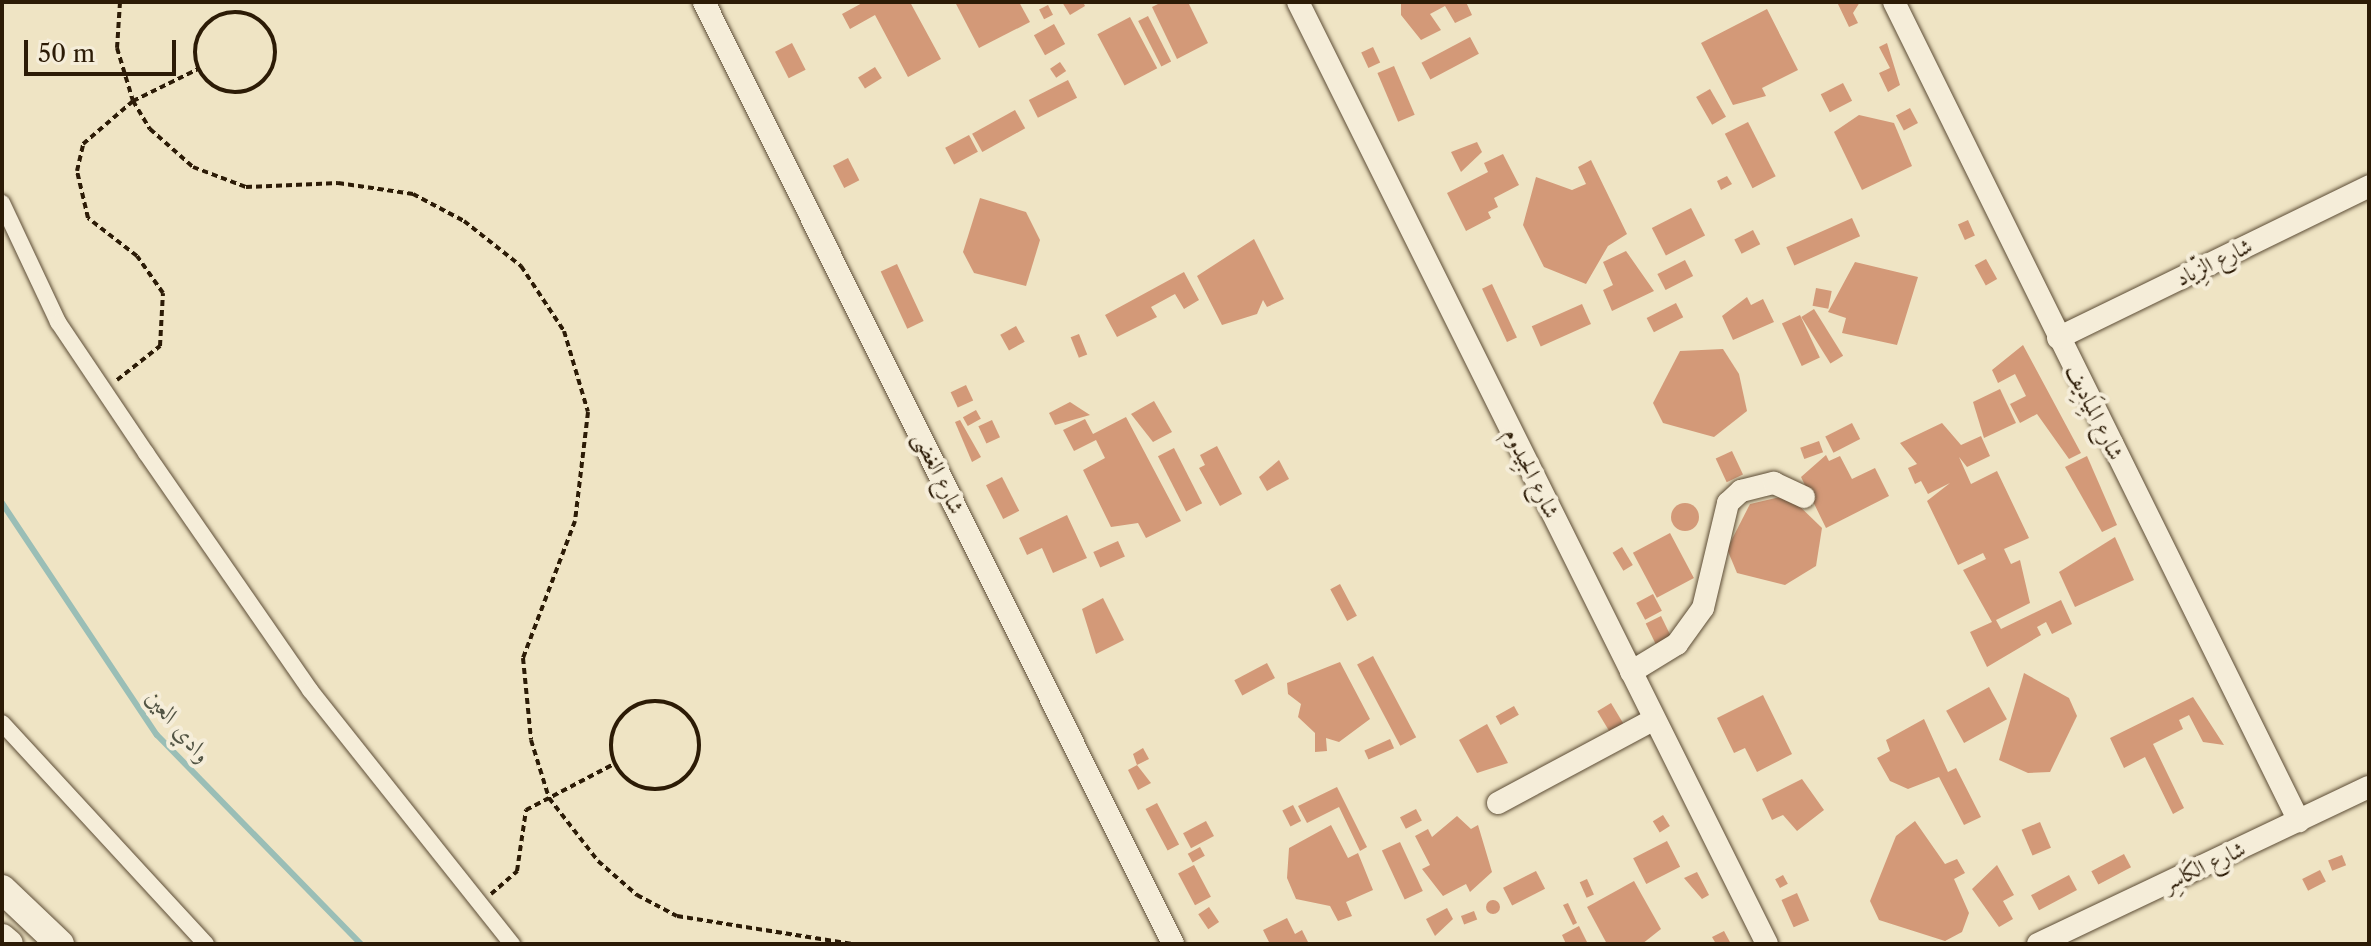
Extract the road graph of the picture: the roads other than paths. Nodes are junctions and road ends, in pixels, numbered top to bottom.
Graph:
1 (704, 2) edge
2 (1298, 2) edge
3 (1894, 2) edge
4 (2369, 186) edge
5 (2, 203) edge
6 (2058, 338) junction
7 (1804, 497) dead end
8 (1631, 672) junction
9 (1653, 720) junction
10 (2, 723) edge
11 (2369, 787) edge
12 (1498, 803) dead end
13 (2299, 821) junction
14 (2, 889) edge
15 (2, 938) edge
16 (9, 944) edge
17 (60, 944) edge
18 (206, 944) edge
19 (512, 944) edge
20 (1173, 944) edge
21 (1767, 944) edge
22 (2038, 944) edge

1 - 20 street, شارع الغضى
2 - 8 street, شارع الجِيدوم
3 - 6 street, شارع المِيَادِيف
4 - 6 street, شارع الزِّياد
5 - 19 street
6 - 13 street, شارع المِيَادِيف
7 - 8 street
8 - 9 street, شارع الجِيدوم
9 - 12 street
9 - 21 street, شارع الجِيدوم
10 - 18 street
11 - 13 street, شارع الكَاسِر
13 - 22 street, شارع الكَاسِر
14 - 17 street
15 - 16 street

